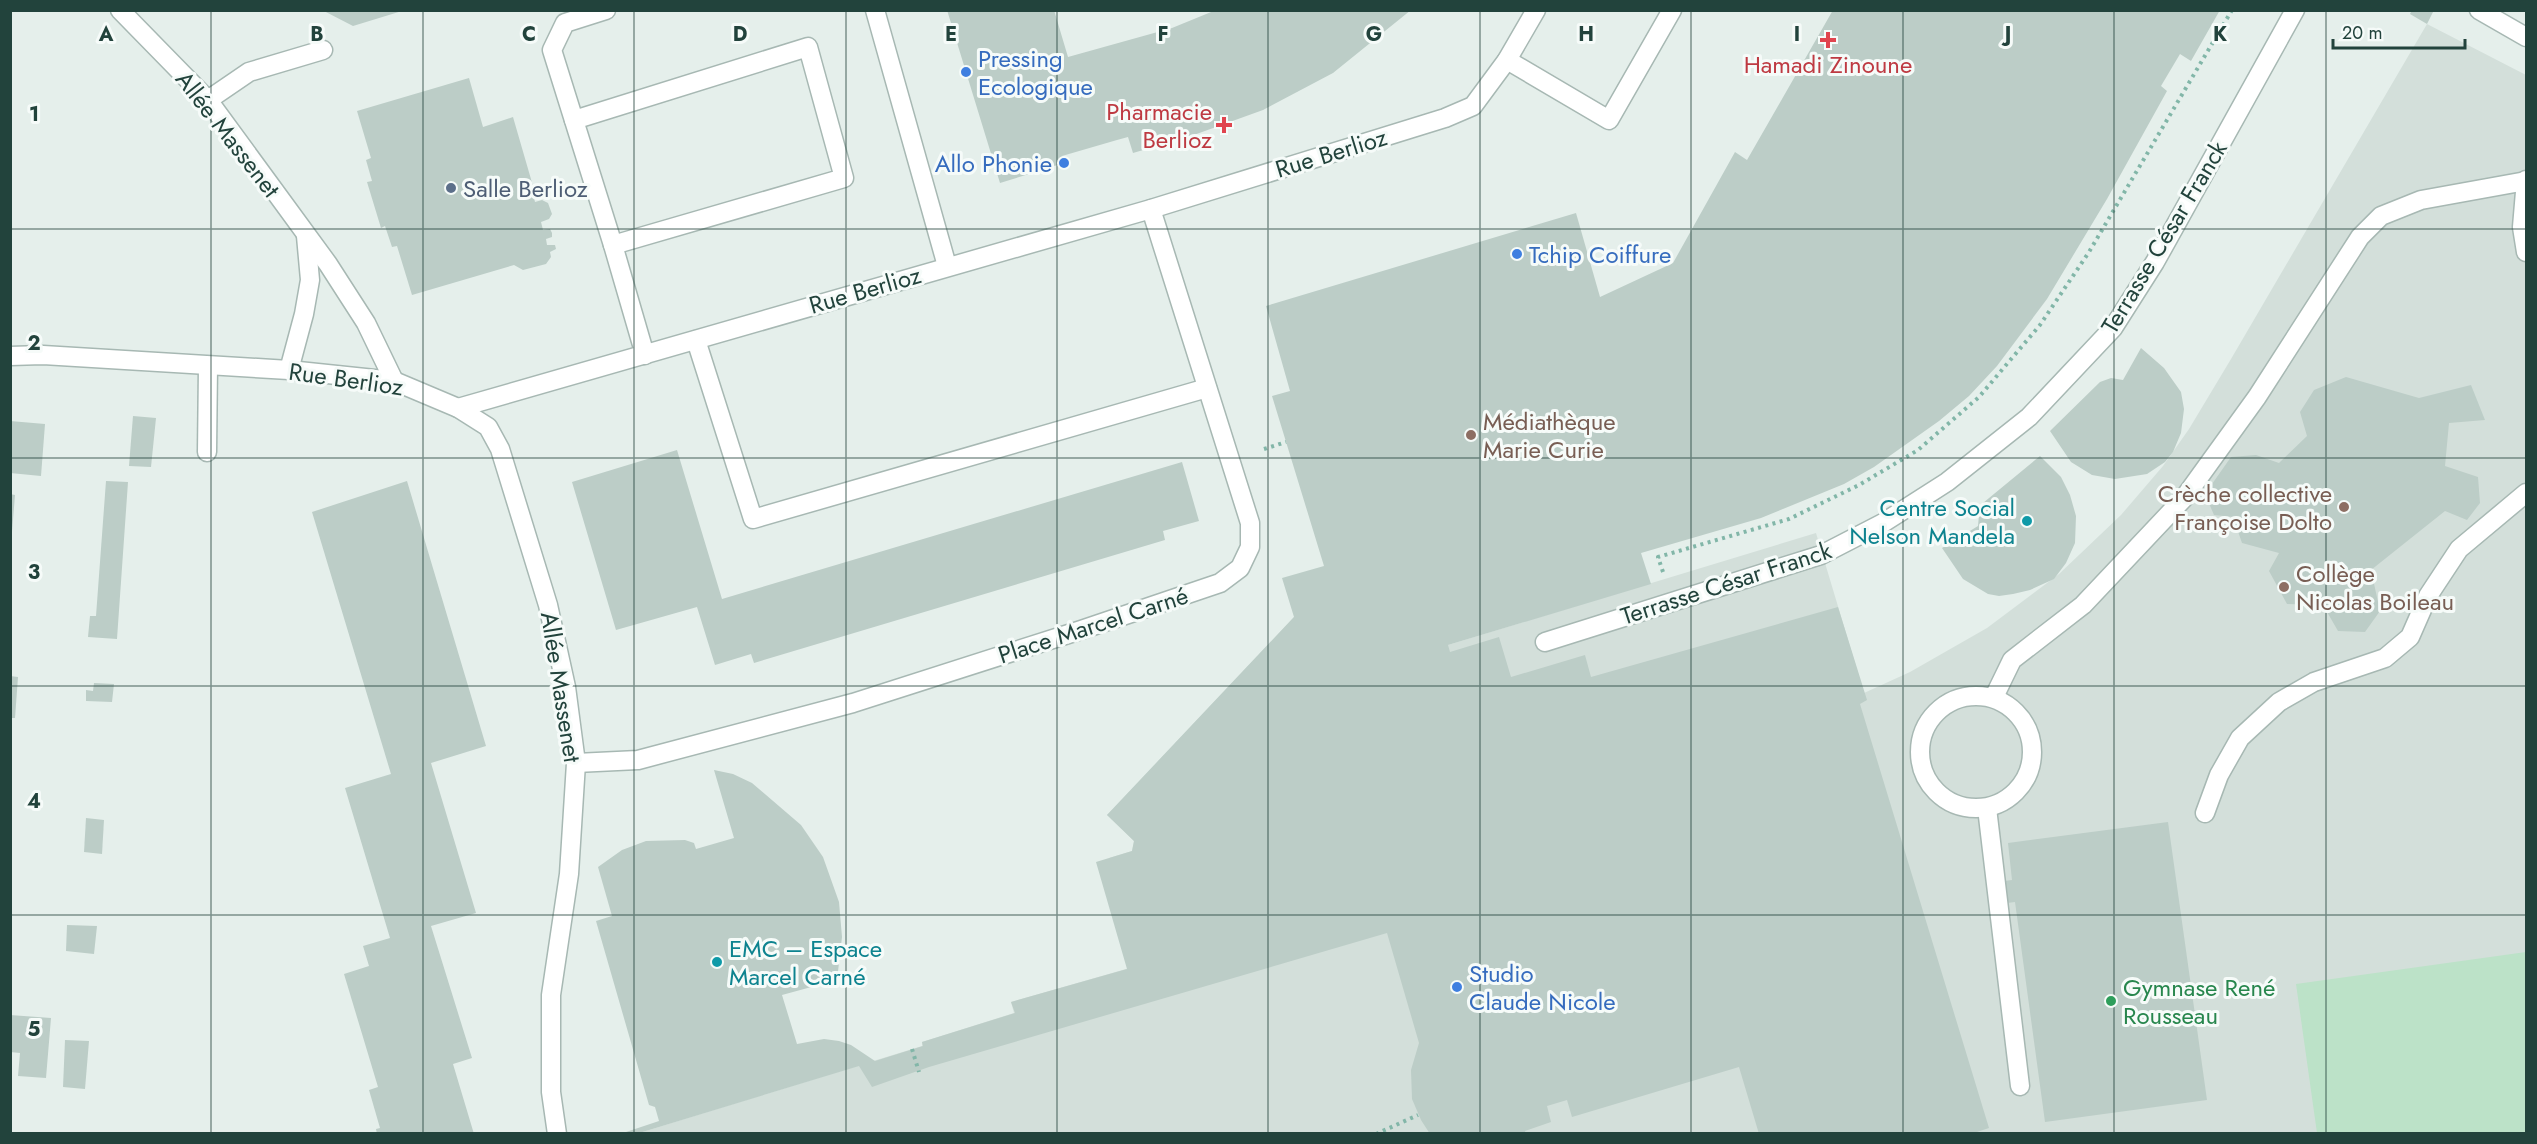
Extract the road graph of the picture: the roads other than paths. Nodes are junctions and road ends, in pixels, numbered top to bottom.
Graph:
1 (120, 10) edge
2 (606, 10) edge
3 (875, 10) edge
4 (1536, 10) edge
5 (1672, 10) edge
6 (2295, 10) edge
7 (2479, 10) edge
8 (2526, 37) edge
9 (323, 50) dead end
10 (1507, 60) junction
11 (208, 100) junction
12 (574, 120) junction
13 (2526, 180) edge
14 (1150, 209) junction
15 (306, 236) junction
16 (614, 245) junction
17 (2526, 252) edge
18 (947, 266) junction
19 (696, 340) junction
20 (645, 355) junction
21 (10, 356) edge
22 (208, 366) junction
23 (289, 370) junction
24 (394, 381) junction
25 (1208, 388) junction
26 (458, 408) junction
27 (207, 452) dead end
28 (2526, 493) edge
29 (1545, 642) dead end
30 (1994, 697) junction
31 (576, 763) junction
32 (1987, 808) junction
33 (2205, 813) dead end
34 (2020, 1086) dead end
35 (557, 1134) edge

1 - 11 street, Allée Massenet
2 - 12 street
3 - 18 street
4 - 10 street, Rue Berlioz
5 - 10 street
6 - 29 street, Terrasse César Franck
7 - 8 street
9 - 11 street
10 - 14 street, Rue Berlioz
11 - 15 street, Allée Massenet
12 - 16 street
12 - 16 street
13 - 17 street
13 - 30 street
14 - 18 street, Rue Berlioz
14 - 25 street, Place Marcel Carné
15 - 23 street
15 - 24 street, Allée Massenet
16 - 20 street
18 - 19 street, Rue Berlioz
19 - 20 street, Rue Berlioz
19 - 25 street
20 - 26 street, Rue Berlioz
21 - 22 street, Rue Berlioz
22 - 23 street, Rue Berlioz
22 - 27 street
23 - 24 street, Rue Berlioz
24 - 26 street, Rue Berlioz
25 - 31 street, Place Marcel Carné
26 - 31 street, Allée Massenet
28 - 33 street
30 - 32 street
30 - 32 street
31 - 35 street, Allée Massenet
32 - 34 street

